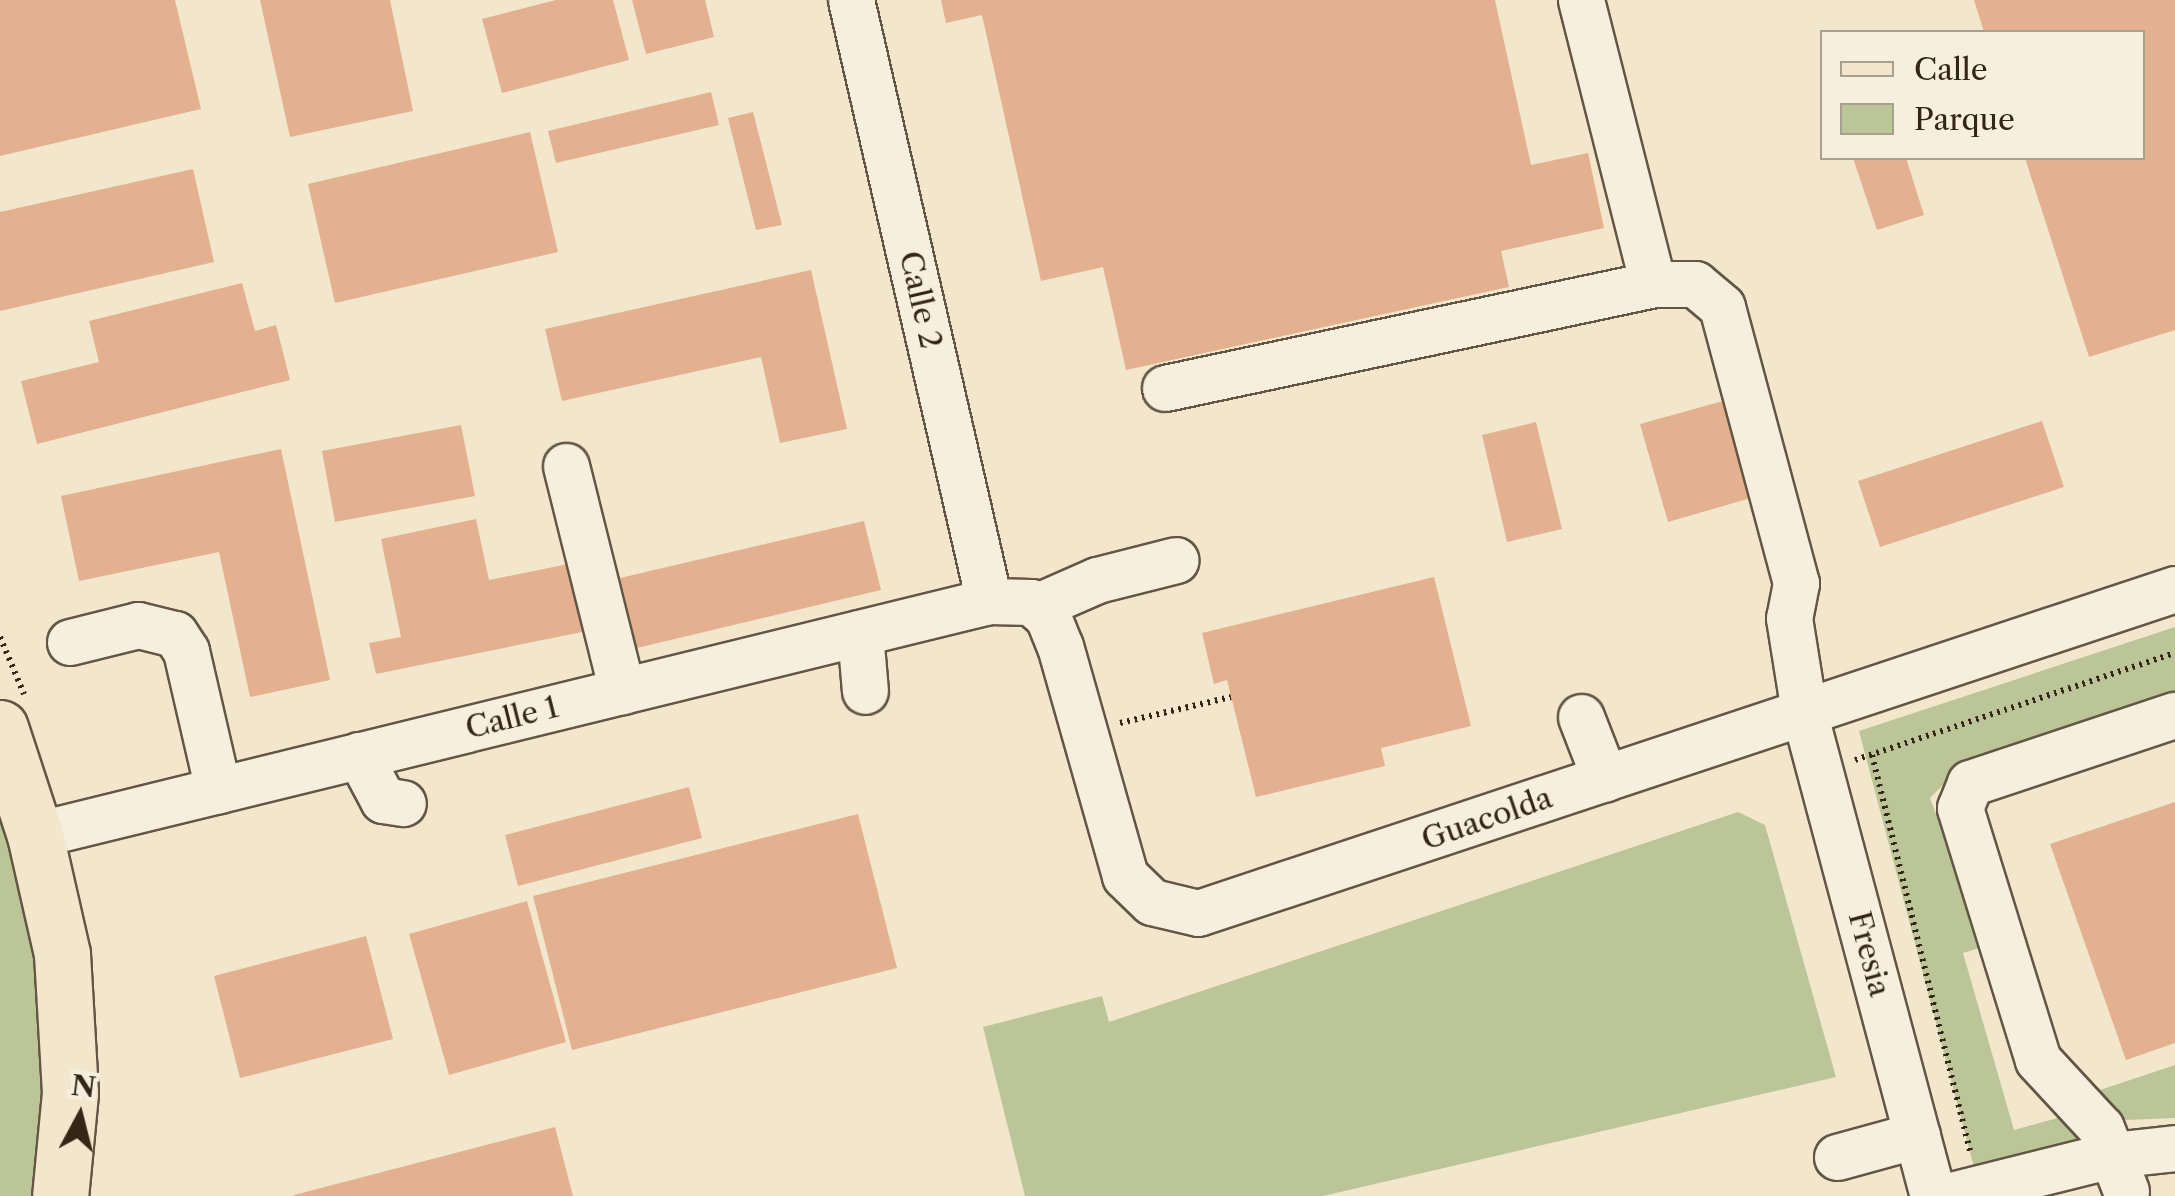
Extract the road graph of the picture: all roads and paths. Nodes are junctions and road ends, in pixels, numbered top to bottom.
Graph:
1 (851, 0) edge
2 (1581, 0) edge
3 (1652, 284) junction
4 (1165, 388) dead end
5 (566, 466) dead end
6 (1176, 560) dead end
7 (2175, 589) edge
8 (990, 601) junction
9 (1040, 606) junction
10 (860, 633) junction
11 (70, 642) dead end
12 (2175, 653) edge
13 (622, 691) junction
14 (865, 691) dead end
15 (1231, 698) dead end
16 (1804, 712) junction
17 (2175, 715) edge
18 (1581, 717) dead end
19 (0, 728) edge
20 (1084, 731) junction
21 (1872, 754) junction
22 (360, 755) junction
23 (1820, 772) junction
24 (1605, 779) junction
25 (218, 790) junction
26 (402, 803) dead end
27 (35, 835) junction
28 (1917, 1136) junction
29 (2175, 1148) edge
30 (1837, 1157) dead end
31 (2175, 1161) edge
32 (2117, 1180) edge
33 (1963, 1192) edge
34 (60, 1196) edge
35 (1933, 1196) edge

1 - 8 street, Calle 2
2 - 3 street
3 - 4 street, Fresia
3 - 16 street, Fresia
5 - 13 street
6 - 9 street
7 - 16 street, Guacolda
8 - 9 street
8 - 10 street, Calle 1
9 - 20 street, Guacolda
10 - 13 street, Calle 1
10 - 14 street
11 - 25 street
12 - 21 path
13 - 22 street, Calle 1
15 - 20 path
16 - 23 street, Fresia
16 - 24 street, Guacolda
17 - 32 street
18 - 24 street
19 - 27 main road
20 - 24 street, Guacolda
21 - 23 path
21 - 33 path
22 - 25 street, Calle 1
22 - 26 street
23 - 28 street, Fresia
25 - 27 street, Calle 1
27 - 34 main road
28 - 30 street
28 - 35 street, Fresia
29 - 32 street
31 - 32 street
32 - 33 street

